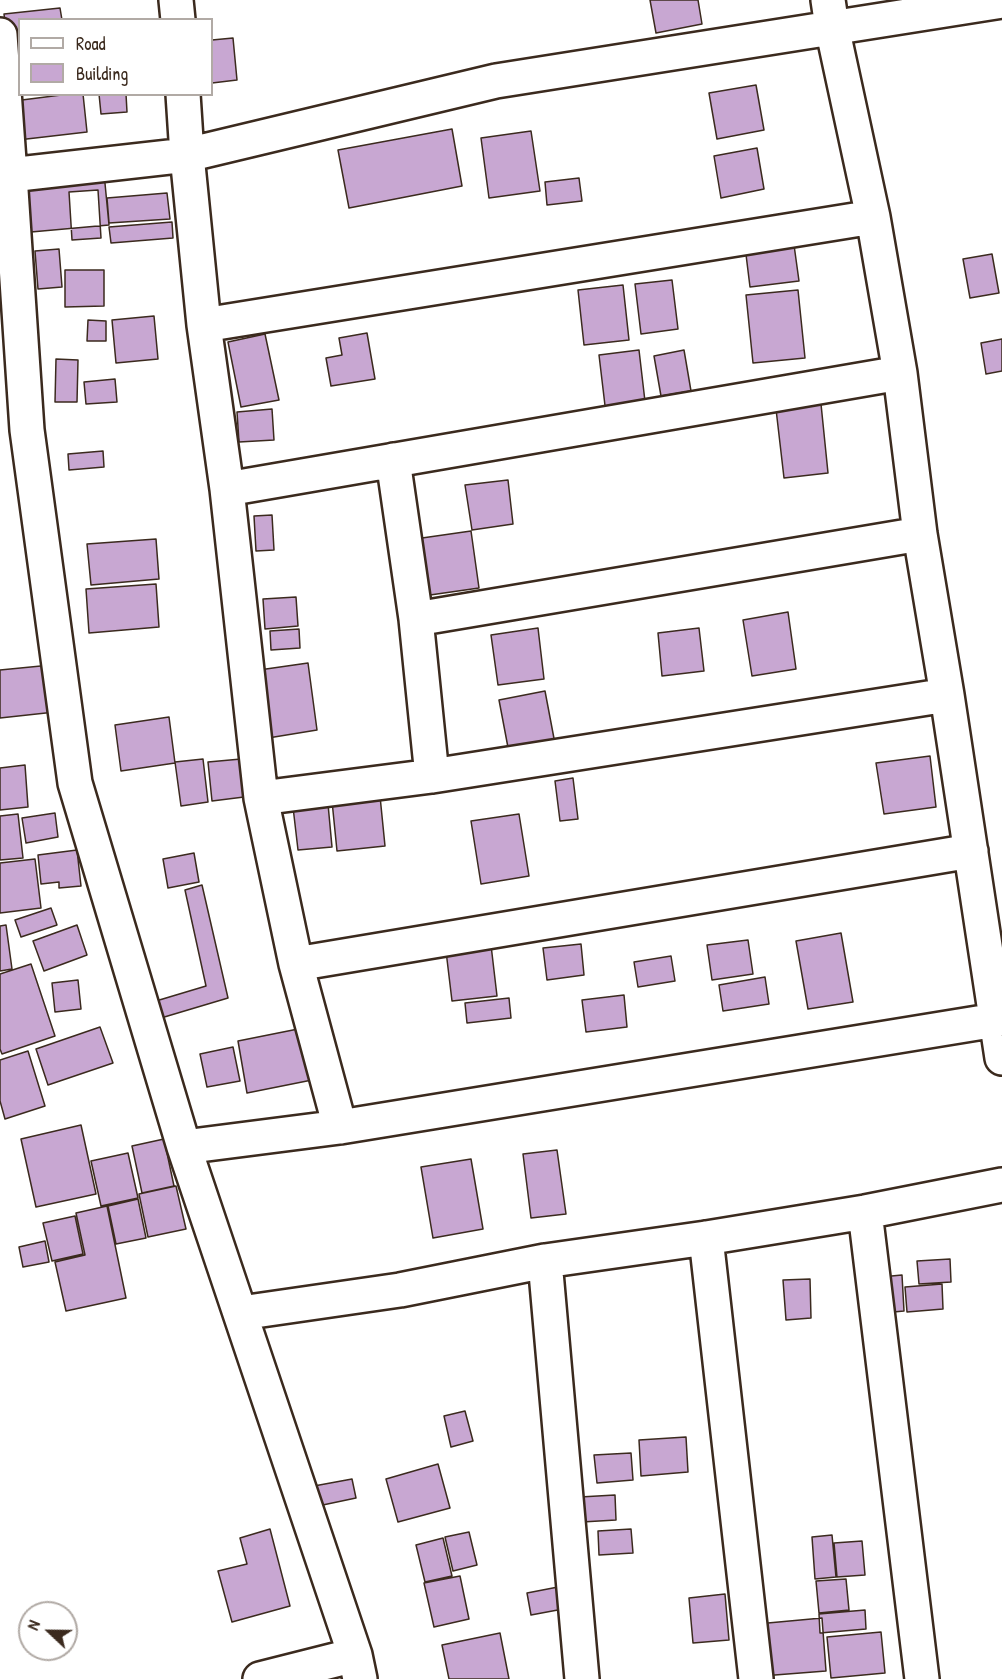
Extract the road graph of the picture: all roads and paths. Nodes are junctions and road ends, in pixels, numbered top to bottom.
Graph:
1 (176, 0) edge
2 (1002, 1) edge
3 (830, 14) edge
4 (178, 18) edge
5 (0, 35) edge
6 (183, 96) edge
7 (187, 154) junction
8 (10, 175) junction
9 (873, 217) junction
10 (204, 325) junction
11 (900, 373) junction
12 (393, 460) junction
13 (227, 489) junction
14 (920, 534) junction
15 (416, 619) junction
16 (947, 694) junction
17 (432, 776) junction
18 (261, 798) junction
19 (971, 851) junction
20 (296, 964) junction
21 (999, 1019) edge
22 (1002, 1058) edge
23 (340, 1126) junction
24 (184, 1147) junction
25 (1002, 1185) edge
26 (865, 1212) junction
27 (706, 1238) junction
28 (545, 1261) junction
29 (240, 1313) junction
30 (358, 1667) edge
31 (260, 1679) edge
32 (582, 1679) edge
33 (756, 1679) edge
34 (922, 1679) edge

1 - 4 street
2 - 3 street
3 - 7 street
3 - 9 street
5 - 8 street
6 - 7 street
7 - 8 street
7 - 10 street
8 - 24 street
9 - 10 street
9 - 11 street
10 - 13 street
11 - 12 street
11 - 14 street
12 - 13 street
12 - 15 street
13 - 18 street
14 - 15 street
14 - 16 street
15 - 17 street
16 - 17 street
16 - 19 street
17 - 18 street
18 - 20 street
19 - 20 street
19 - 21 street
20 - 23 street
21 - 22 street
21 - 23 street
23 - 24 street
24 - 29 street
25 - 26 street
26 - 27 street
26 - 34 street
27 - 28 street
27 - 33 street
28 - 29 street
28 - 32 street
29 - 30 street
30 - 31 street

